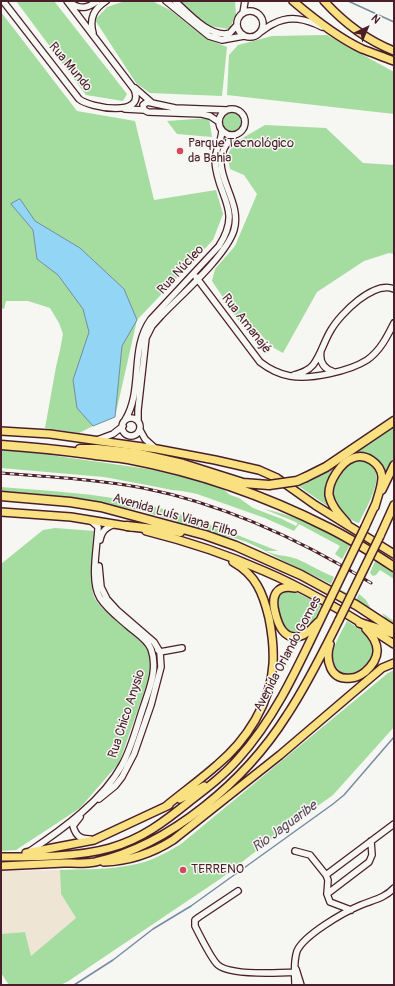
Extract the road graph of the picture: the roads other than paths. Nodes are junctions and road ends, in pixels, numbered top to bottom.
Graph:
1 (3, 1) edge
2 (67, 1) edge
3 (97, 1) edge
4 (106, 1) edge
5 (166, 1) edge
6 (175, 1) edge
7 (245, 1) edge
8 (293, 1) edge
9 (324, 1) edge
10 (330, 1) edge
11 (243, 13) junction
12 (345, 22) junction
13 (237, 25) junction
14 (260, 32) junction
15 (335, 33) junction
16 (93, 35) junction
17 (244, 36) junction
18 (394, 51) edge
19 (394, 61) edge
20 (129, 82) junction
21 (153, 104) junction
22 (122, 109) junction
23 (144, 110) junction
24 (227, 110) junction
25 (219, 122) junction
26 (222, 131) junction
27 (234, 136) junction
28 (196, 276) junction
29 (394, 289) edge
30 (394, 323) edge
31 (323, 345) junction
32 (336, 372) junction
33 (290, 376) junction
34 (394, 421) edge
35 (138, 422) junction
36 (124, 423) junction
37 (1, 427) edge
38 (140, 430) junction
39 (1, 431) edge
40 (50, 434) junction
41 (87, 441) junction
42 (1, 445) edge
43 (41, 448) junction
44 (157, 449) junction
45 (394, 465) edge
46 (1, 496) edge
47 (374, 507) junction
48 (393, 508) edge
49 (1, 512) edge
50 (90, 520) junction
51 (116, 524) junction
52 (127, 526) junction
53 (351, 528) junction
54 (205, 535) junction
55 (383, 547) junction
56 (394, 547) edge
57 (213, 551) junction
58 (394, 554) edge
59 (394, 567) edge
60 (304, 590) junction
61 (321, 619) junction
62 (359, 622) junction
63 (337, 623) junction
64 (394, 632) edge
65 (394, 644) edge
66 (182, 648) dead end
67 (160, 652) junction
68 (152, 654) junction
69 (394, 662) edge
70 (220, 777) junction
71 (165, 808) junction
72 (394, 824) edge
73 (94, 840) junction
74 (371, 841) junction
75 (295, 851) dead end
76 (29, 852) junction
77 (15, 857) junction
78 (1, 858) edge
79 (93, 862) junction
80 (1, 866) edge
81 (326, 875) junction
82 (394, 888) edge
83 (238, 890) dead end
84 (327, 894) junction
85 (351, 910) junction
86 (295, 970) junction
87 (295, 985) edge
88 (301, 985) edge

1 - 22 street, Rua Mundo
2 - 3 street
2 - 16 street
4 - 16 street
5 - 17 street
6 - 13 street
7 - 11 street
8 - 15 main road
9 - 12 main road
10 - 12 main road
11 - 13 street
11 - 14 street
12 - 18 main road
13 - 17 street
14 - 15 street
14 - 17 street
15 - 19 main road
16 - 20 street
20 - 21 street
20 - 22 street
21 - 23 street
21 - 24 street
22 - 23 street, Rua Mundo
23 - 25 street, Rua Mundo
24 - 25 street
24 - 27 street
25 - 26 street
26 - 27 street
26 - 28 street, Rua Núcleo
27 - 28 street, Rua Núcleo
28 - 33 street, Rua Amanajé
28 - 35 street, Rua Núcleo
28 - 36 street, Rua Núcleo
29 - 31 street
30 - 32 street, Rua Amanajé
31 - 32 street
31 - 33 street
32 - 33 street, Rua Amanajé
34 - 43 highway, bridge
35 - 36 street
35 - 38 street
36 - 38 street
36 - 41 street
37 - 40 main road
38 - 44 street
39 - 40 main road
40 - 41 main road
41 - 44 main road
42 - 43 highway
43 - 59 highway
44 - 53 main road
45 - 47 main road, Avenida Orlando Gomes
46 - 54 highway, Avenida Luís Viana Filho
47 - 53 main road
47 - 61 main road, Avenida Orlando Gomes, bridge
48 - 63 main road, Avenida Orlando Gomes, bridge
49 - 50 main road, Avenida Luís Viana Filho
50 - 51 main road, Avenida Luís Viana Filho
50 - 68 street, Rua Chico Anysio
51 - 52 main road, Avenida Luís Viana Filho
51 - 67 street
52 - 54 highway
52 - 57 main road, Avenida Luís Viana Filho
53 - 55 main road
54 - 64 highway, Avenida Luís Viana Filho
55 - 56 main road
55 - 58 main road
57 - 60 main road, Avenida Luís Viana Filho
57 - 71 main road
60 - 61 main road
60 - 62 main road, Avenida Luís Viana Filho
61 - 70 main road, Avenida Orlando Gomes
62 - 63 main road
62 - 64 highway
62 - 65 main road, Avenida Luís Viana Filho
63 - 79 main road, Avenida Orlando Gomes
66 - 67 street
67 - 68 street
67 - 73 street, Rua Chico Anysio
68 - 76 street, Rua Chico Anysio
69 - 79 main road
70 - 71 main road
70 - 77 main road, Avenida Orlando Gomes
71 - 73 main road
72 - 74 street
73 - 76 main road
74 - 81 street
74 - 84 street
75 - 81 street
76 - 77 main road
77 - 78 main road, Avenida Orlando Gomes
79 - 80 main road, Avenida Orlando Gomes
81 - 84 street
82 - 85 street
83 - 86 street
84 - 85 street
85 - 86 street
86 - 87 street
86 - 88 street

